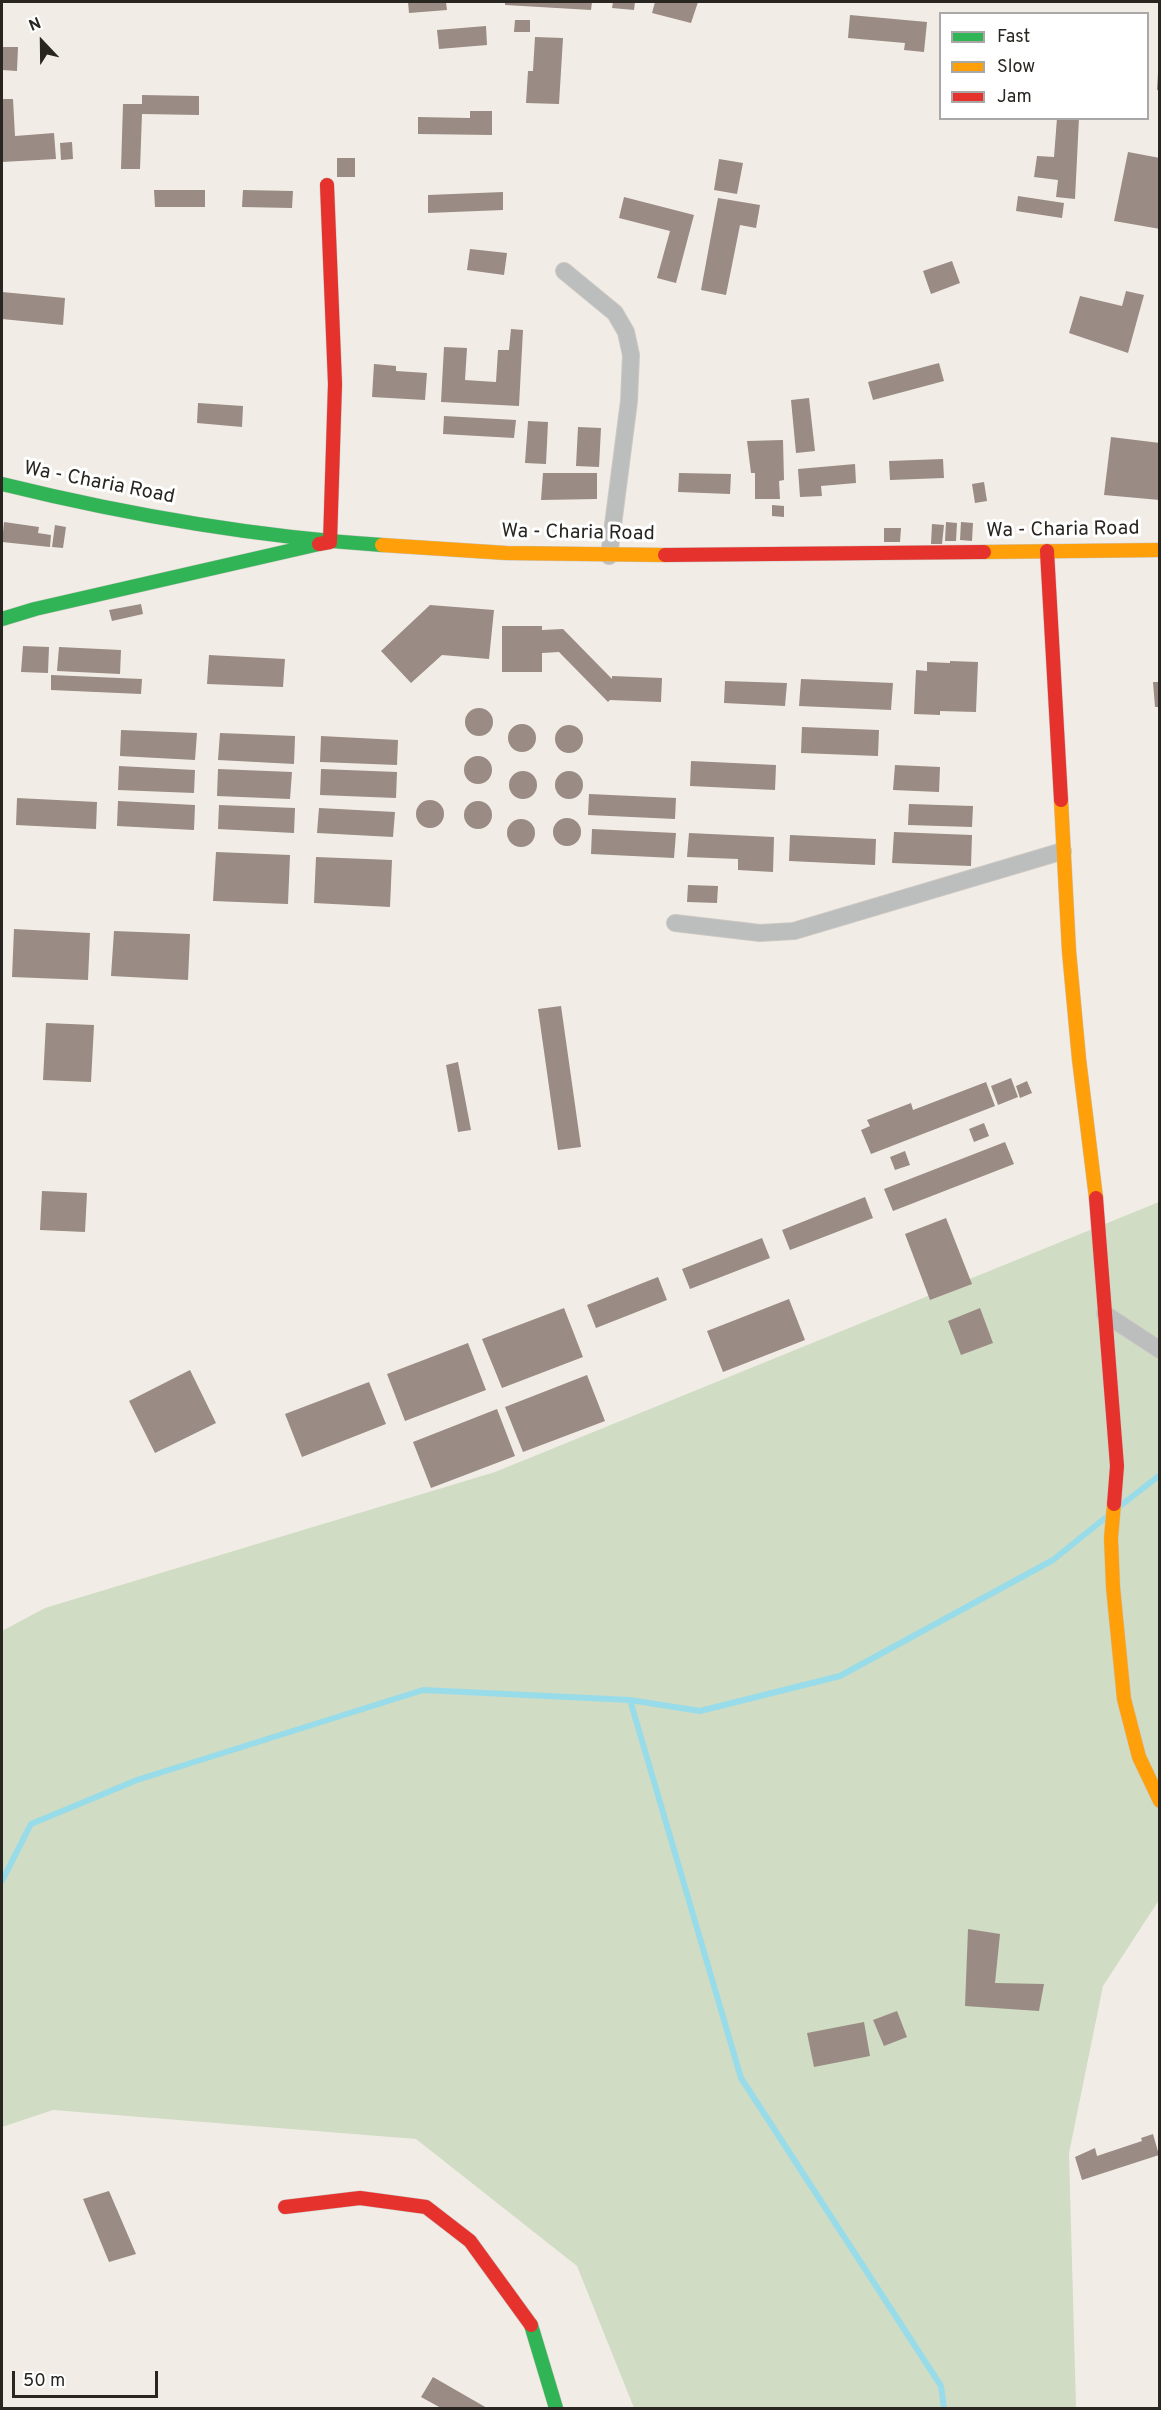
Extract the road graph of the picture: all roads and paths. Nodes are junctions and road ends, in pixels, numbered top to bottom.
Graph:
1 (327, 185) dead end
2 (564, 271) dead end
3 (2, 484) edge
4 (330, 542) junction
5 (1160, 550) edge
6 (1047, 551) junction
7 (609, 556) junction
8 (2, 619) edge
9 (1063, 851) junction
10 (675, 922) dead end
11 (1105, 1314) junction
12 (1160, 1350) edge
13 (1160, 1801) edge
14 (285, 2207) dead end
15 (556, 2409) edge

1 - 4 street
2 - 7 street
3 - 4 street, Wa - Charia Road
4 - 7 street, Wa - Charia Road
4 - 8 street
5 - 6 street, Wa - Charia Road
6 - 7 street, Wa - Charia Road
6 - 9 street
9 - 10 street
9 - 11 street
11 - 12 street
11 - 13 street
14 - 15 street

